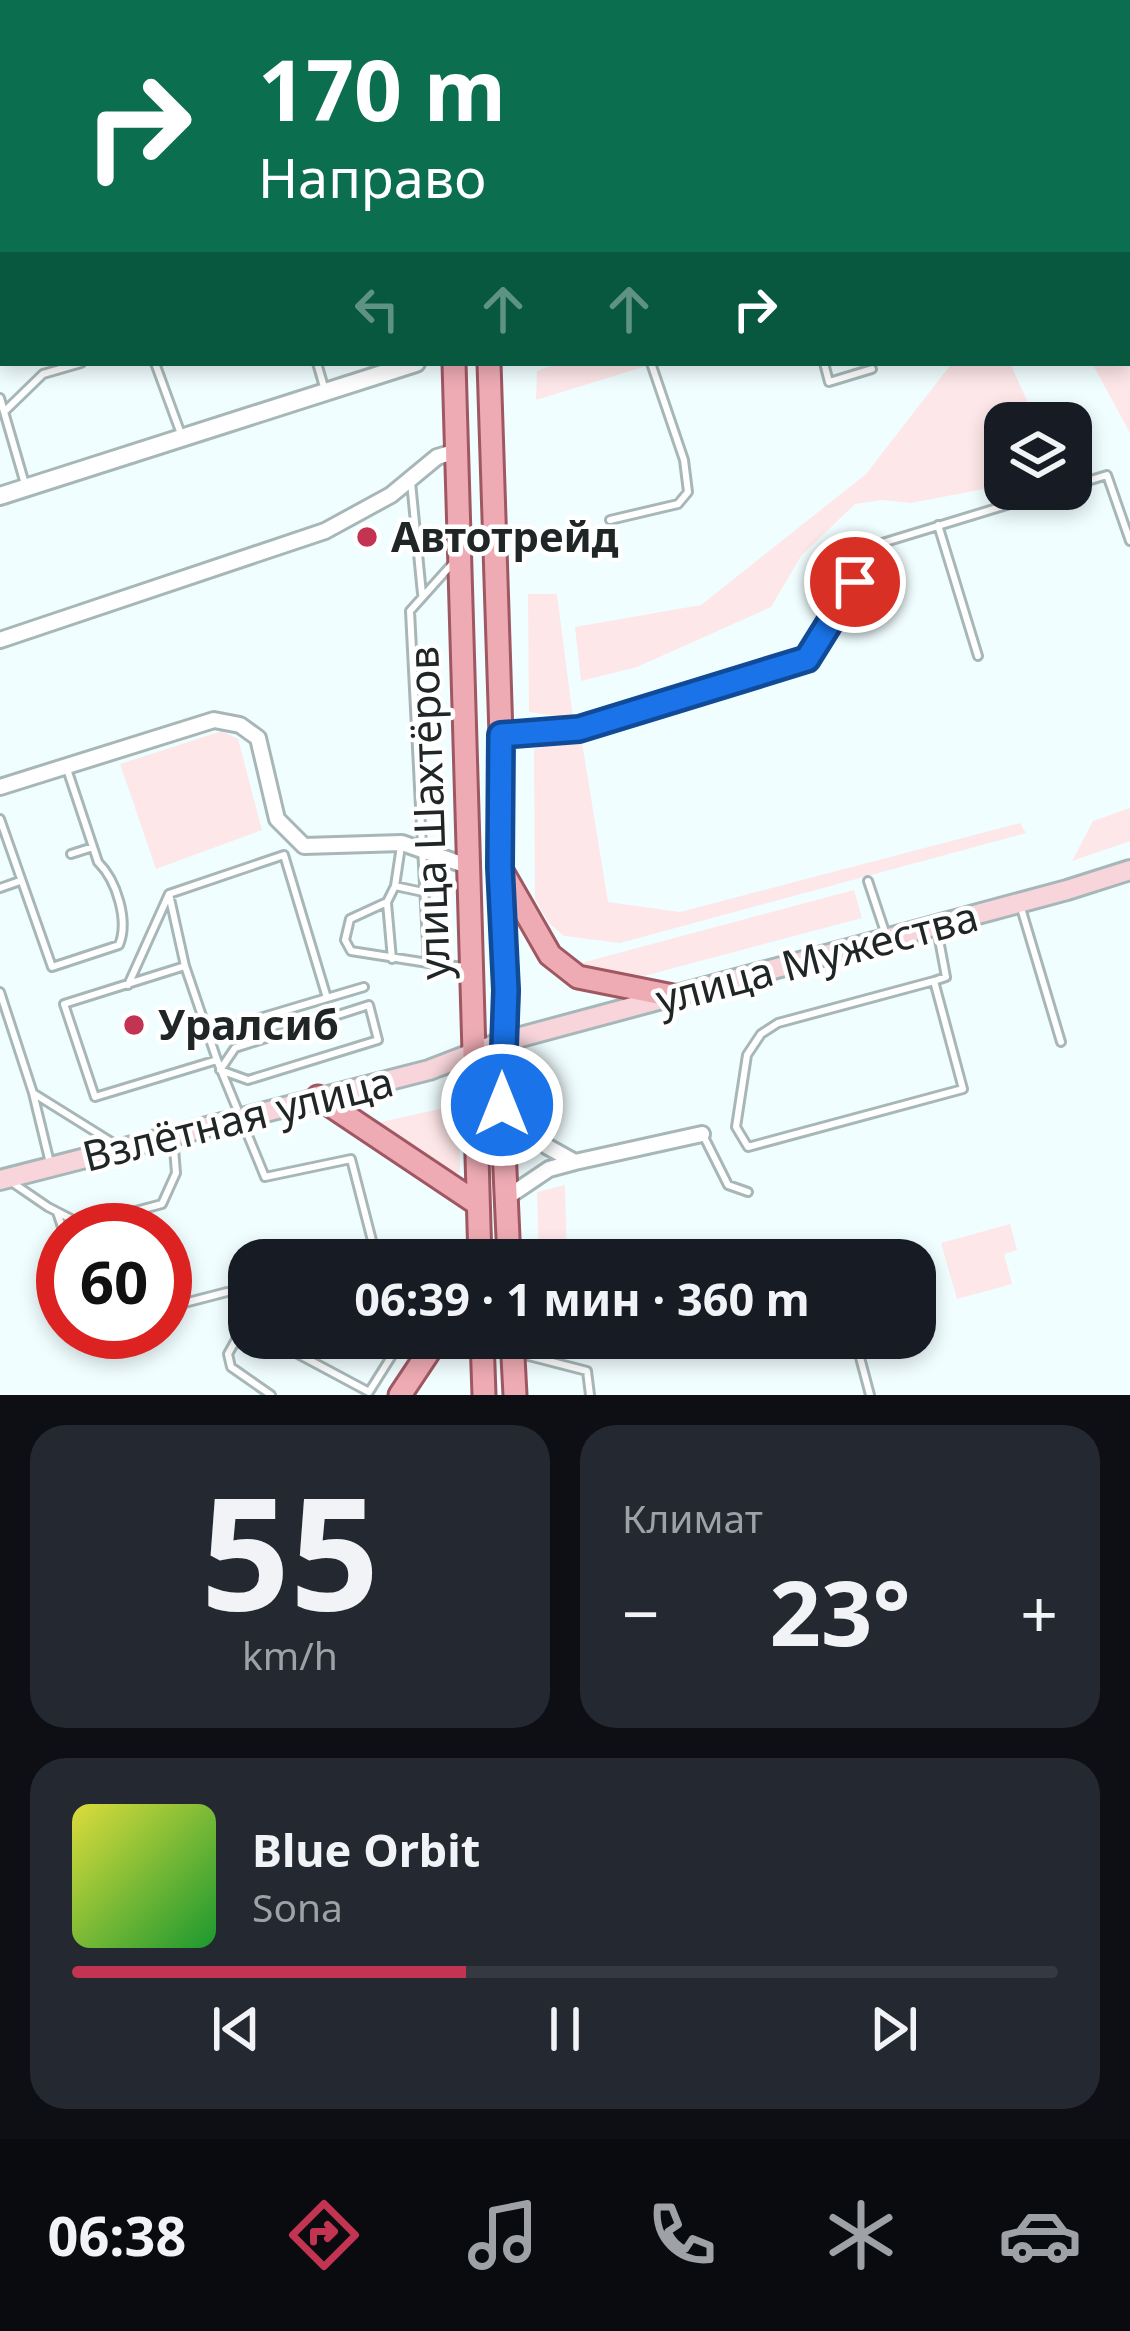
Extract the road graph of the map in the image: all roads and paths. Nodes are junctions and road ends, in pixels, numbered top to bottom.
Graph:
1 (71, 366) edge
2 (156, 366) edge
3 (318, 366) edge
4 (406, 366) edge
5 (454, 366) edge
6 (489, 366) edge
7 (652, 366) edge
8 (825, 366) edge
9 (872, 369) dead end
10 (325, 390) junction
11 (0, 398) edge
12 (5, 410) junction
13 (183, 437) junction
14 (457, 451) junction
15 (1092, 480) edge
16 (411, 482) junction
17 (26, 488) junction
18 (0, 496) edge
19 (988, 510) edge
20 (610, 520) dead end
21 (938, 525) junction
22 (1130, 541) edge
23 (460, 556) junction
24 (422, 598) junction
25 (0, 640) edge
26 (978, 656) dead end
27 (501, 735) junction
28 (66, 766) junction
29 (0, 788) edge
30 (0, 819) edge
31 (3, 838) edge
32 (402, 843) junction
33 (304, 846) junction
34 (93, 847) junction
35 (419, 850) junction
36 (71, 854) dead end
37 (284, 855) junction
38 (470, 867) junction
39 (500, 867) junction
40 (1130, 870) edge
41 (20, 881) junction
42 (868, 881) dead end
43 (395, 886) junction
44 (0, 888) edge
45 (423, 892) junction
46 (169, 894) junction
47 (387, 902) junction
48 (1019, 903) junction
49 (936, 926) junction
50 (887, 939) junction
51 (392, 959) junction
52 (428, 963) junction
53 (473, 966) junction
54 (185, 967) junction
55 (934, 981) junction
56 (128, 985) junction
57 (364, 987) dead end
58 (0, 992) edge
59 (674, 996) junction
60 (327, 998) junction
61 (208, 1033) junction
62 (502, 1042) junction
63 (1061, 1042) dead end
64 (473, 1052) junction
65 (217, 1060) junction
66 (220, 1070) junction
67 (33, 1093) junction
68 (318, 1097) junction
69 (502, 1105) junction
70 (243, 1119) junction
71 (702, 1134) joint
72 (173, 1135) junction
73 (121, 1148) junction
74 (575, 1162) junction
75 (51, 1167) junction
76 (3, 1179) edge
77 (748, 1192) dead end
78 (506, 1198) junction
79 (42, 1203) edge
80 (163, 1203) edge
81 (478, 1204) junction
82 (372, 1239) edge
83 (479, 1239) edge
84 (507, 1239) edge
85 (226, 1292) dead end
86 (192, 1301) edge
87 (229, 1359) edge
88 (306, 1359) edge
89 (390, 1359) edge
90 (424, 1359) edge
91 (483, 1359) edge
92 (513, 1359) edge
93 (552, 1359) edge
94 (860, 1359) edge
95 (368, 1393) edge
96 (271, 1395) edge
97 (400, 1395) edge
98 (484, 1395) edge
99 (515, 1395) edge
100 (590, 1395) edge
101 (870, 1395) edge

1 - 12 lane
2 - 13 lane
3 - 10 lane
4 - 10 street
5 - 14 main road, улица Шахтёров
6 - 27 main road, улица Шахтёров
7 - 20 lane
8 - 9 lane
10 - 13 street
11 - 12 lane
12 - 17 lane
13 - 17 street
14 - 16 street
14 - 23 main road, улица Шахтёров
15 - 22 lane
16 - 24 lane
16 - 25 street
17 - 18 street
19 - 21 lane
21 - 26 lane
21 - 27 lane
23 - 24 lane
23 - 38 main road, улица Шахтёров
24 - 35 lane
27 - 39 main road, улица Шахтёров
28 - 29 street
28 - 33 street
28 - 34 lane
30 - 31 lane
31 - 41 lane
32 - 33 street
32 - 35 street
32 - 43 lane
33 - 37 lane
34 - 36 lane
34 - 41 lane
35 - 38 street
35 - 45 lane
37 - 46 lane
37 - 60 lane
38 - 53 main road, улица Шахтёров
39 - 59 main road
39 - 62 main road, улица Шахтёров
40 - 48 main road, улица Мужества
41 - 44 lane
42 - 50 lane
43 - 45 lane
43 - 47 lane
45 - 52 lane
46 - 54 lane
46 - 56 lane
47 - 51 lane
47 - 51 lane
48 - 49 main road, улица Мужества
48 - 63 lane
49 - 50 main road, улица Мужества
49 - 55 lane
50 - 59 main road, улица Мужества
51 - 52 lane
52 - 53 lane
53 - 64 main road, улица Шахтёров
54 - 56 lane
54 - 61 lane
55 - 55 lane
56 - 65 lane
57 - 60 lane
58 - 67 lane
59 - 62 main road, улица Мужества
60 - 61 lane
61 - 65 lane
62 - 64 main road, улица Мужества
62 - 69 main road, улица Шахтёров
64 - 68 main road, Взлётная улица
64 - 81 main road, улица Шахтёров
65 - 66 lane
66 - 66 lane
66 - 70 lane
67 - 73 lane
67 - 75 lane
68 - 70 main road, Взлётная улица
68 - 81 main road
69 - 74 street
69 - 78 main road, улица Шахтёров
70 - 72 main road, Взлётная улица
70 - 82 lane
71 - 74 street
71 - 77 lane
72 - 73 main road, Взлётная улица
72 - 80 lane
73 - 75 main road, Взлётная улица
74 - 78 street
75 - 76 main road, Взлётная улица
76 - 79 lane
78 - 84 main road, улица Шахтёров
81 - 83 main road, улица Шахтёров
85 - 86 lane
87 - 96 lane
88 - 95 lane
89 - 95 lane
90 - 97 main road
91 - 98 main road
92 - 99 main road
93 - 100 lane
94 - 101 lane

